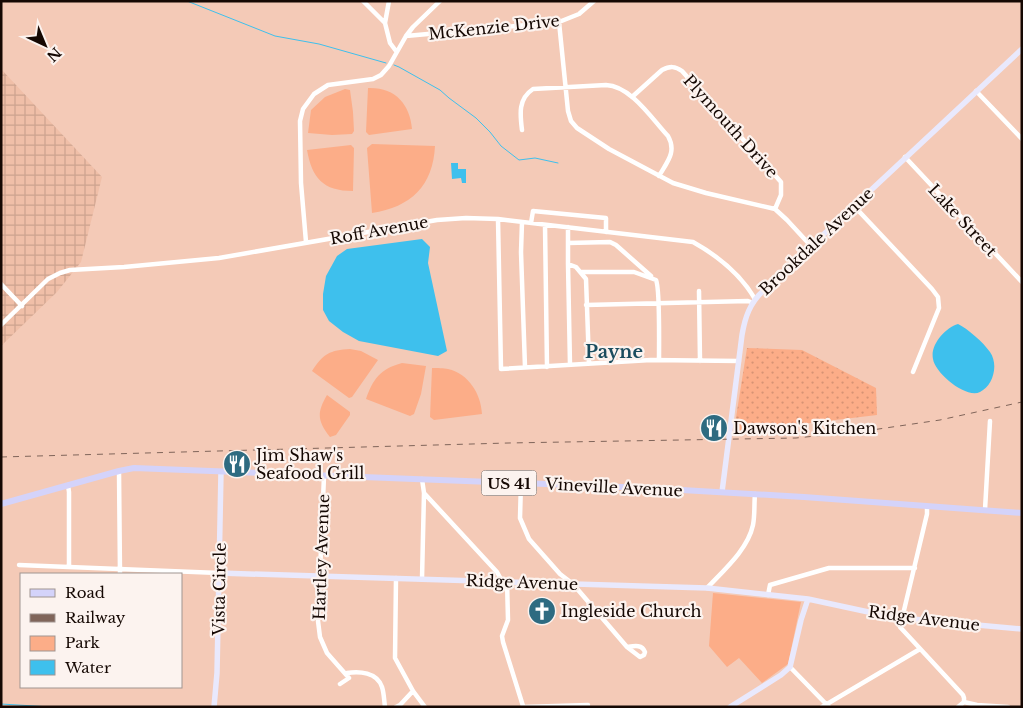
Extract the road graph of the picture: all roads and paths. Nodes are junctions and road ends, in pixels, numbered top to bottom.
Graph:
1 (362, 1) edge
2 (389, 1) edge
3 (440, 1) edge
4 (594, 1) edge
5 (559, 22) junction
6 (385, 23) junction
7 (406, 36) junction
8 (1022, 48) edge
9 (396, 51) junction
10 (565, 87) junction
11 (976, 91) junction
12 (632, 97) junction
13 (522, 130) dead end
14 (1022, 139) edge
15 (905, 157) junction
16 (658, 176) junction
17 (854, 206) junction
18 (775, 210) junction
19 (498, 219) junction
20 (522, 222) junction
21 (531, 223) junction
22 (545, 225) junction
23 (568, 227) junction
24 (606, 232) junction
25 (306, 242) junction
26 (568, 243) junction
27 (811, 246) junction
28 (568, 264) junction
29 (581, 272) junction
30 (656, 280) junction
31 (1022, 282) edge
32 (1, 284) edge
33 (699, 291) dead end
34 (754, 301) junction
35 (698, 302) junction
36 (658, 303) junction
37 (586, 305) junction
38 (22, 306) junction
39 (1, 325) edge
40 (659, 360) junction
41 (700, 361) junction
42 (739, 361) junction
43 (589, 363) junction
44 (570, 365) junction
45 (548, 366) junction
46 (525, 367) junction
47 (913, 372) dead end
48 (990, 421) dead end
49 (119, 471) junction
50 (221, 472) junction
51 (324, 476) junction
52 (422, 479) junction
53 (521, 482) junction
54 (68, 485) junction
55 (722, 492) junction
56 (424, 493) junction
57 (754, 494) junction
58 (1, 504) edge
59 (927, 506) junction
60 (985, 510) junction
61 (1022, 513) edge
62 (19, 566) dead end
63 (70, 567) junction
64 (915, 568) junction
65 (120, 572) edge
66 (72, 573) edge
67 (219, 573) junction
68 (319, 576) junction
69 (396, 578) junction
70 (422, 579) junction
71 (505, 581) junction
72 (573, 584) junction
73 (707, 588) junction
74 (768, 595) junction
75 (808, 599) junction
76 (903, 618) junction
77 (1022, 630) edge
78 (627, 647) dead end
79 (920, 649) junction
80 (790, 667) junction
81 (347, 673) junction
82 (340, 684) dead end
83 (413, 691) junction
84 (964, 702) junction
85 (588, 705) dead end
86 (523, 706) edge
87 (826, 706) edge
88 (214, 707) edge
89 (385, 707) edge
90 (396, 707) edge
91 (425, 707) edge
92 (730, 707) edge
93 (958, 707) edge
94 (1008, 707) edge

1 - 6 street
2 - 6 street
3 - 7 street
4 - 5 street, McKenzie Drive
5 - 7 street, McKenzie Drive
5 - 10 street
6 - 9 street
7 - 9 street, McKenzie Drive
8 - 11 street, Brookdale Avenue
9 - 25 street, McKenzie Drive
10 - 12 street
10 - 13 street
10 - 16 street
11 - 14 street
11 - 15 street, Brookdale Avenue
12 - 16 street
12 - 18 street, Plymouth Drive
15 - 17 street, Brookdale Avenue
15 - 31 street, Lake Street
16 - 18 street
17 - 27 street, Brookdale Avenue
17 - 47 street
18 - 27 street
19 - 20 street, Roff Avenue
19 - 25 street, Roff Avenue
19 - 46 street
20 - 21 street, Roff Avenue
20 - 46 street
21 - 22 street, Roff Avenue
21 - 24 street
22 - 23 street, Roff Avenue
22 - 45 street
23 - 24 street, Roff Avenue
23 - 26 street
24 - 34 street, Roff Avenue
25 - 38 street, Roff Avenue
26 - 28 street
26 - 30 street
27 - 34 street, Brookdale Avenue
28 - 29 street
28 - 44 street
29 - 30 street
29 - 37 street
30 - 36 street
32 - 38 street
33 - 35 street
34 - 35 street
34 - 42 street, Brookdale Avenue
35 - 36 street
35 - 41 street
36 - 37 street
36 - 40 street
37 - 43 street
38 - 39 street, Roff Avenue
40 - 41 street
40 - 43 street
41 - 42 street
42 - 55 street, Brookdale Avenue
43 - 44 street
44 - 45 street
45 - 46 street
48 - 60 street
49 - 50 main road, Vineville Avenue / US 41
49 - 54 main road, Vineville Avenue / US 41
49 - 65 street
50 - 51 main road, Vineville Avenue / US 41
50 - 67 street, Vista Circle
51 - 52 main road, Vineville Avenue / US 41
51 - 68 street, Hartley Avenue
52 - 53 main road, Vineville Avenue / US 41
52 - 56 street
53 - 55 main road, Vineville Avenue / US 41
53 - 72 street
54 - 58 main road, Vineville Avenue / US 41
54 - 63 street
55 - 57 main road, Vineville Avenue / US 41
56 - 70 street
56 - 71 street
57 - 59 main road, Vineville Avenue / US 41
57 - 73 street
59 - 60 main road, Vineville Avenue / US 41
59 - 64 street
60 - 61 main road, Vineville Avenue / US 41
62 - 63 street, Ridge Avenue
63 - 65 street, Ridge Avenue
63 - 66 street
64 - 74 street
64 - 76 street
65 - 67 street, Ridge Avenue
67 - 68 street, Ridge Avenue
67 - 88 street, Vista Circle
68 - 69 street, Ridge Avenue
68 - 81 street, Hartley Avenue
69 - 70 street, Ridge Avenue
69 - 83 street
70 - 71 street, Ridge Avenue
71 - 72 street, Ridge Avenue
71 - 86 street
72 - 73 street, Ridge Avenue
72 - 78 street
73 - 74 street, Ridge Avenue
74 - 75 street, Ridge Avenue
75 - 76 street, Ridge Avenue
75 - 80 street
76 - 77 street, Ridge Avenue
76 - 79 street
79 - 84 street
79 - 87 street
80 - 87 street
80 - 92 street
81 - 82 street
81 - 89 street
83 - 90 street
83 - 91 street
84 - 93 street
84 - 94 street
85 - 86 street

